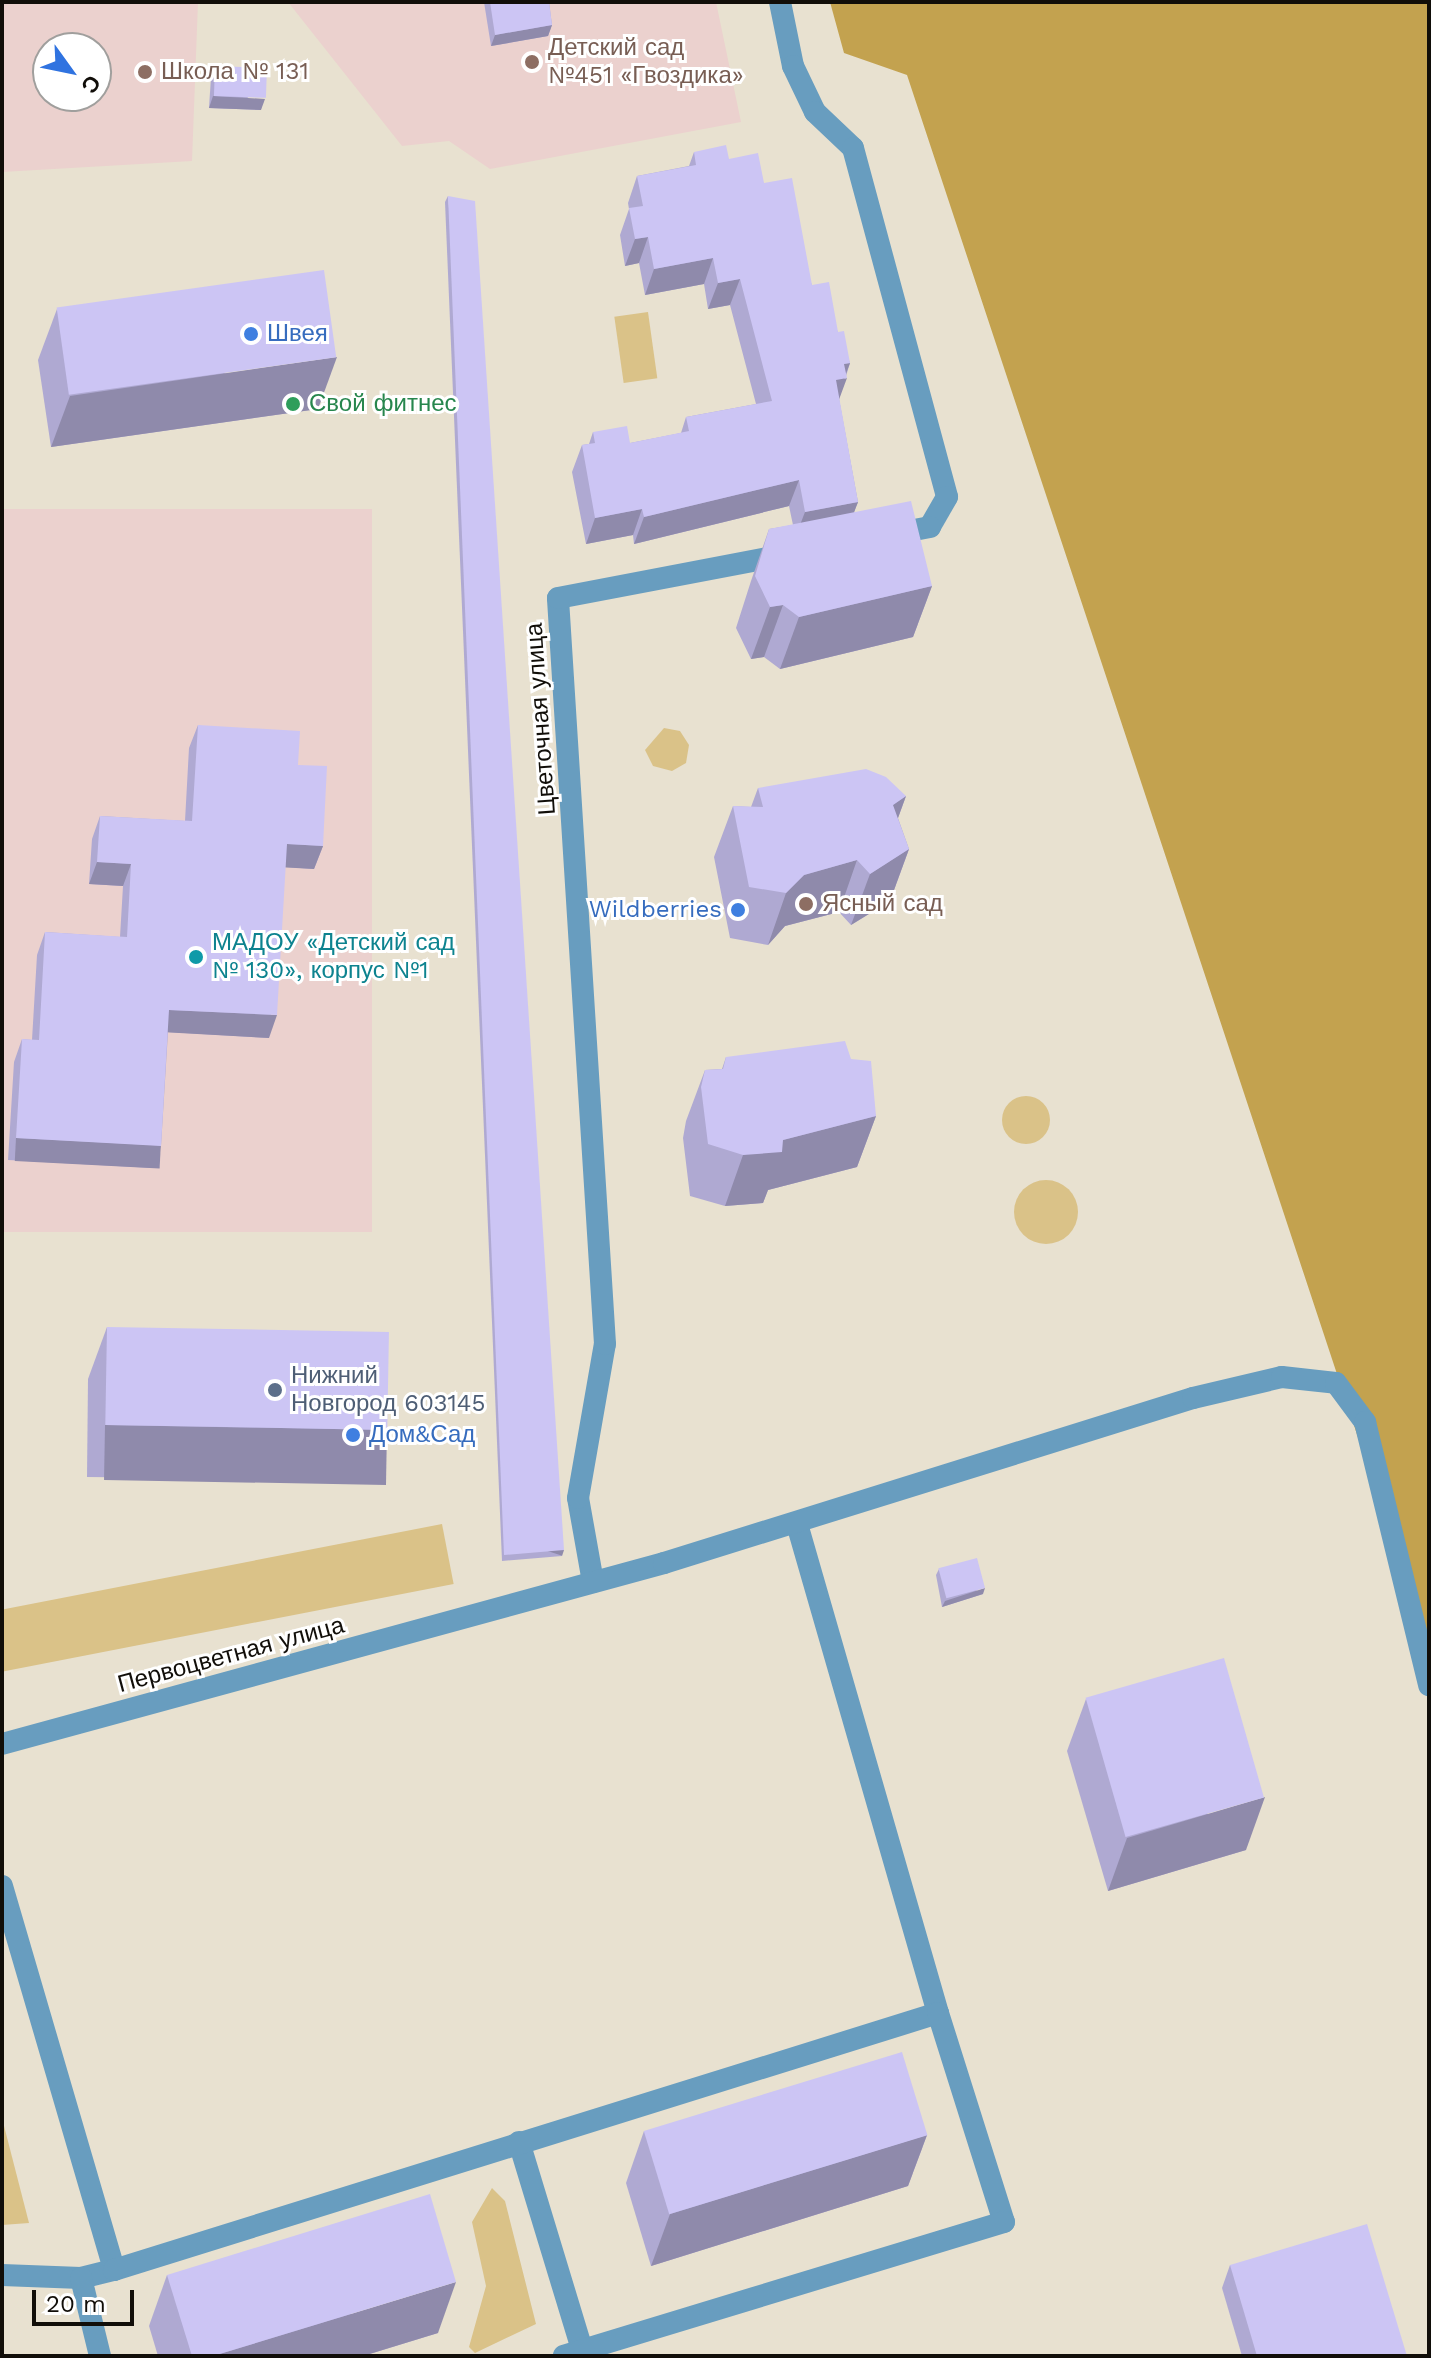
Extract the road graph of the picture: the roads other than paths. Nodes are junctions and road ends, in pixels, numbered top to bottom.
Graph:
1 (780, 2) edge
2 (865, 539) edge
3 (819, 548) edge
4 (797, 1524) junction
5 (593, 1582) junction
6 (1429, 1685) edge
7 (2, 1744) edge
8 (2, 1886) edge
9 (938, 2013) junction
10 (519, 2142) junction
11 (114, 2270) junction
12 (2, 2275) edge
13 (81, 2278) junction
14 (573, 2353) edge
15 (100, 2356) edge

1 - 2 street
3 - 5 street, Цветочная улица
4 - 5 street, Первоцветная улица
4 - 6 street, Первоцветная улица
4 - 9 street
5 - 7 street, Первоцветная улица
8 - 11 street
9 - 10 street
9 - 14 street
10 - 11 street
10 - 14 street
11 - 13 street
12 - 13 street
13 - 15 street

